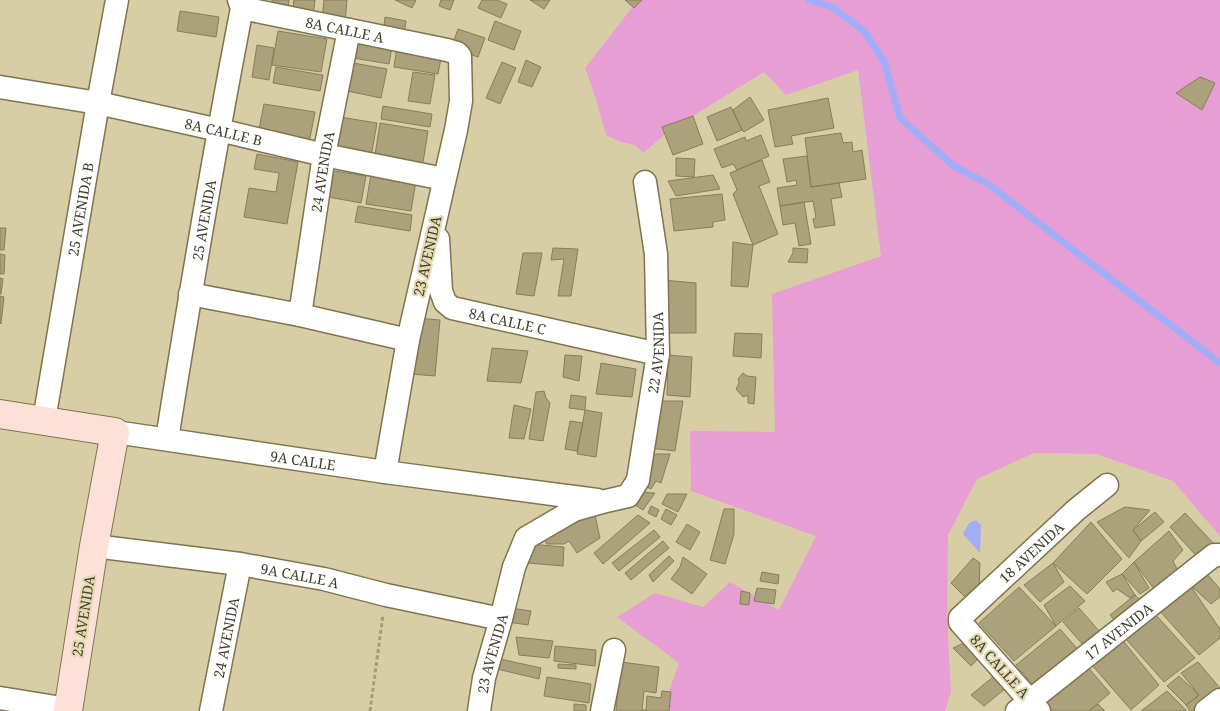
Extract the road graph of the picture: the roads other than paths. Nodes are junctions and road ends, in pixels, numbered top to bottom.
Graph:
1 (117, 0) edge
2 (240, 4) edge
3 (349, 30) junction
4 (447, 50) joint
5 (0, 87) edge
6 (98, 103) junction
7 (219, 130) junction
8 (324, 155) junction
9 (444, 179) junction
10 (645, 182) dead end
11 (436, 215) junction
12 (190, 294) junction
13 (300, 315) junction
14 (408, 340) junction
15 (658, 354) junction
16 (0, 414) edge
17 (44, 420) junction
18 (115, 432) junction
19 (167, 439) junction
20 (385, 472) junction
21 (1107, 485) dead end
22 (606, 501) junction
23 (94, 546) junction
24 (1220, 555) edge
25 (240, 564) junction
26 (501, 619) junction
27 (960, 622) joint
28 (614, 650) dead end
29 (0, 698) edge
30 (1220, 700) edge
31 (1029, 707) edge
32 (68, 710) edge
33 (211, 711) edge
34 (479, 711) edge
35 (602, 711) edge
36 (1206, 711) edge

1 - 6 street, 25 AVENIDA B
2 - 3 street, 8A CALLE A
2 - 7 street, 25 AVENIDA
3 - 4 street, 8A CALLE A
3 - 8 street, 24 AVENIDA
4 - 9 street, 23 AVENIDA
5 - 6 street, 8A CALLE B
6 - 7 street, 8A CALLE B
6 - 17 street, 25 AVENIDA B
7 - 8 street, 8A CALLE B
7 - 12 street, 25 AVENIDA
8 - 9 street, 8A CALLE B
8 - 13 street, 24 AVENIDA
9 - 11 street, 23 AVENIDA
10 - 15 street, 22 AVENIDA
11 - 14 street, 23 AVENIDA
11 - 15 street, 8A CALLE C
12 - 13 street
12 - 19 street, 25 AVENIDA
13 - 14 street
14 - 20 street, 23 AVENIDA
15 - 22 street, 22 AVENIDA
16 - 17 street, 9A CALLE
17 - 18 street, 9A CALLE
18 - 19 street, 9A CALLE
18 - 23 street, 25 AVENIDA
19 - 20 street, 9A CALLE
20 - 22 street, 9A CALLE
21 - 27 street, 18 AVENIDA
22 - 26 street, 23 AVENIDA
23 - 25 street, 9A CALLE A
23 - 32 street, 25 AVENIDA
24 - 31 street, 17 AVENIDA
25 - 26 street, 9A CALLE A
25 - 33 street, 24 AVENIDA
26 - 34 street, 23 AVENIDA
27 - 31 street, 8A CALLE A
28 - 35 street
29 - 32 street
30 - 36 street

